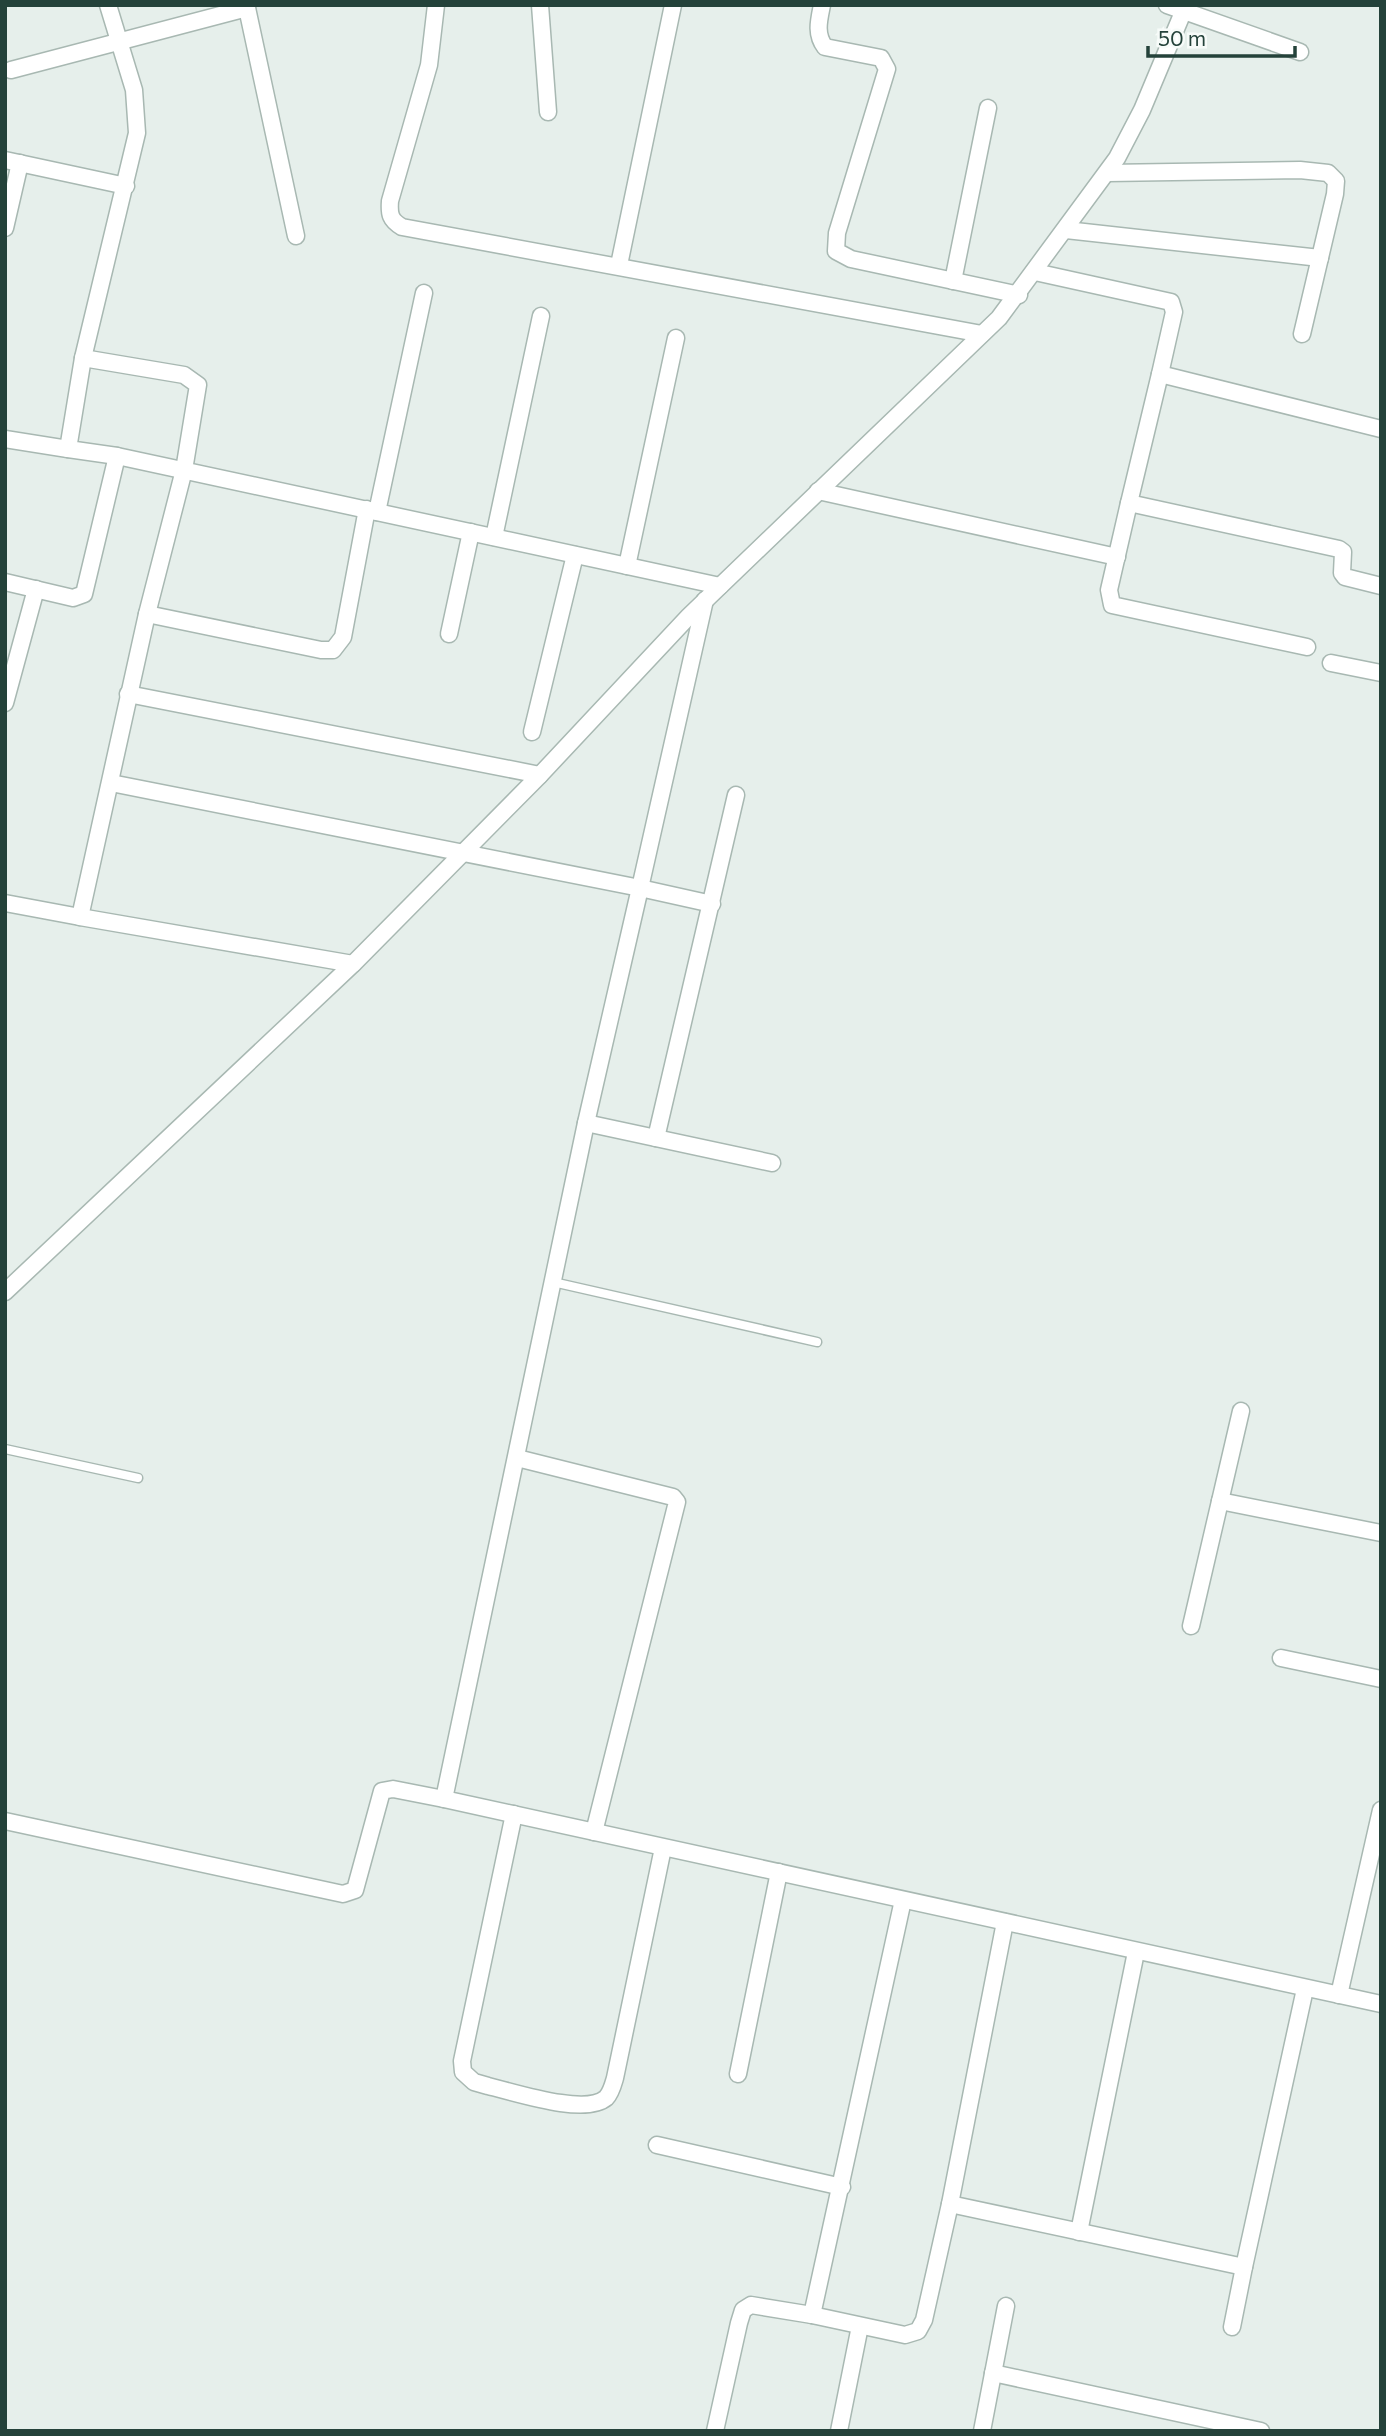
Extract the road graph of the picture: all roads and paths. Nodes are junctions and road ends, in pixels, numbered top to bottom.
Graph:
1 (108, 5) edge
2 (436, 5) edge
3 (540, 5) edge
4 (673, 5) edge
5 (822, 5) edge
6 (1167, 5) edge
7 (247, 7) edge
8 (1185, 8) edge
9 (118, 40) junction
10 (1300, 52) dead end
11 (11, 70) dead end
12 (988, 108) dead end
13 (548, 112) dead end
14 (13, 162) edge
15 (1107, 173) junction
16 (126, 186) junction
17 (5, 228) edge
18 (1066, 230) junction
19 (296, 236) dead end
20 (1320, 258) junction
21 (619, 265) junction
22 (1035, 272) junction
23 (953, 281) junction
24 (424, 293) dead end
25 (1019, 295) junction
26 (541, 316) dead end
27 (982, 334) junction
28 (1302, 334) dead end
29 (676, 338) dead end
30 (83, 358) junction
31 (1160, 374) junction
32 (1381, 429) edge
33 (5, 439) edge
34 (68, 449) junction
35 (117, 456) junction
36 (184, 470) junction
37 (818, 491) junction
38 (1129, 503) junction
39 (372, 511) junction
40 (471, 532) junction
41 (494, 537) junction
42 (575, 555) junction
43 (1116, 557) junction
44 (626, 566) junction
45 (5, 582) edge
46 (720, 586) junction
47 (1381, 586) edge
48 (36, 589) junction
49 (705, 600) junction
50 (146, 614) junction
51 (449, 634) dead end
52 (1307, 647) dead end
53 (1331, 663) dead end
54 (1381, 673) edge
55 (128, 694) junction
56 (5, 703) edge
57 (532, 732) dead end
58 (540, 775) junction
59 (111, 783) junction
60 (736, 795) dead end
61 (464, 852) junction
62 (640, 888) junction
63 (5, 903) edge
64 (712, 904) junction
65 (80, 918) junction
66 (352, 964) junction
67 (586, 1123) junction
68 (656, 1138) junction
69 (772, 1163) dead end
70 (553, 1282) junction
71 (5, 1292) edge
72 (817, 1342) dead end
73 (1241, 1411) dead end
74 (5, 1449) edge
75 (517, 1458) junction
76 (138, 1478) dead end
77 (1220, 1501) junction
78 (1381, 1533) edge
79 (1191, 1626) dead end
80 (1281, 1658) dead end
81 (1381, 1679) edge
82 (444, 1799) junction
83 (1381, 1810) edge
84 (514, 1814) junction
85 (5, 1821) edge
86 (594, 1832) junction
87 (663, 1848) junction
88 (779, 1872) junction
89 (903, 1900) junction
90 (1005, 1922) junction
91 (1136, 1952) junction
92 (1305, 1989) junction
93 (1339, 1995) junction
94 (1381, 2004) edge
95 (738, 2074) dead end
96 (657, 2145) dead end
97 (842, 2187) junction
98 (950, 2204) junction
99 (1079, 2232) junction
100 (1244, 2267) junction
101 (1006, 2306) dead end
102 (813, 2315) junction
103 (860, 2326) junction
104 (1232, 2327) dead end
105 (993, 2373) junction
106 (715, 2431) edge
107 (839, 2431) edge
108 (982, 2431) edge
109 (1261, 2431) edge

1 - 9 street
2 - 21 street
3 - 13 street
4 - 21 street
5 - 23 street
6 - 8 street
7 - 9 street
7 - 19 street
8 - 10 street
8 - 15 street
9 - 11 street
9 - 16 street
12 - 23 street
14 - 16 street
14 - 17 street
15 - 18 street
15 - 20 street
16 - 30 street
18 - 20 street
18 - 22 street
20 - 28 street
21 - 27 street
22 - 25 street
22 - 31 street
23 - 25 street
24 - 39 street
25 - 27 street
26 - 41 street
27 - 37 street
29 - 44 street
30 - 34 street
30 - 36 street
31 - 32 street
31 - 38 street
33 - 34 street
34 - 35 street
35 - 36 street
35 - 48 street
36 - 39 street
36 - 50 street
37 - 43 street
37 - 46 street
38 - 43 street
38 - 47 street
39 - 40 street
39 - 50 street
40 - 41 street
40 - 51 street
41 - 42 street
42 - 44 street
42 - 57 street
43 - 52 street
44 - 46 street
45 - 48 street
46 - 49 street
48 - 56 street
49 - 58 street
49 - 62 street
50 - 55 street
53 - 54 street
55 - 58 street
55 - 59 street
58 - 61 street
59 - 61 street
59 - 65 street
60 - 64 street
61 - 62 street
61 - 66 street
62 - 64 street
62 - 67 street
63 - 65 street
64 - 68 street
65 - 66 street
66 - 71 street
67 - 68 street
67 - 70 street
68 - 69 street
70 - 72 lane
70 - 75 street
73 - 77 street
74 - 76 lane
75 - 82 street
75 - 86 street
77 - 78 street
77 - 79 street
80 - 81 street
82 - 84 street
82 - 85 street
83 - 93 street
84 - 86 street
84 - 87 street
86 - 87 street
87 - 88 street
88 - 89 street
88 - 95 street
89 - 90 street
89 - 97 street
90 - 91 street
90 - 98 street
91 - 92 street
91 - 99 street
92 - 93 street
92 - 100 street
93 - 94 street
96 - 97 street
97 - 102 street
98 - 99 street
98 - 103 street
99 - 100 street
100 - 104 street
101 - 105 street
102 - 103 street
102 - 106 street
103 - 107 street
105 - 108 street
105 - 109 street

